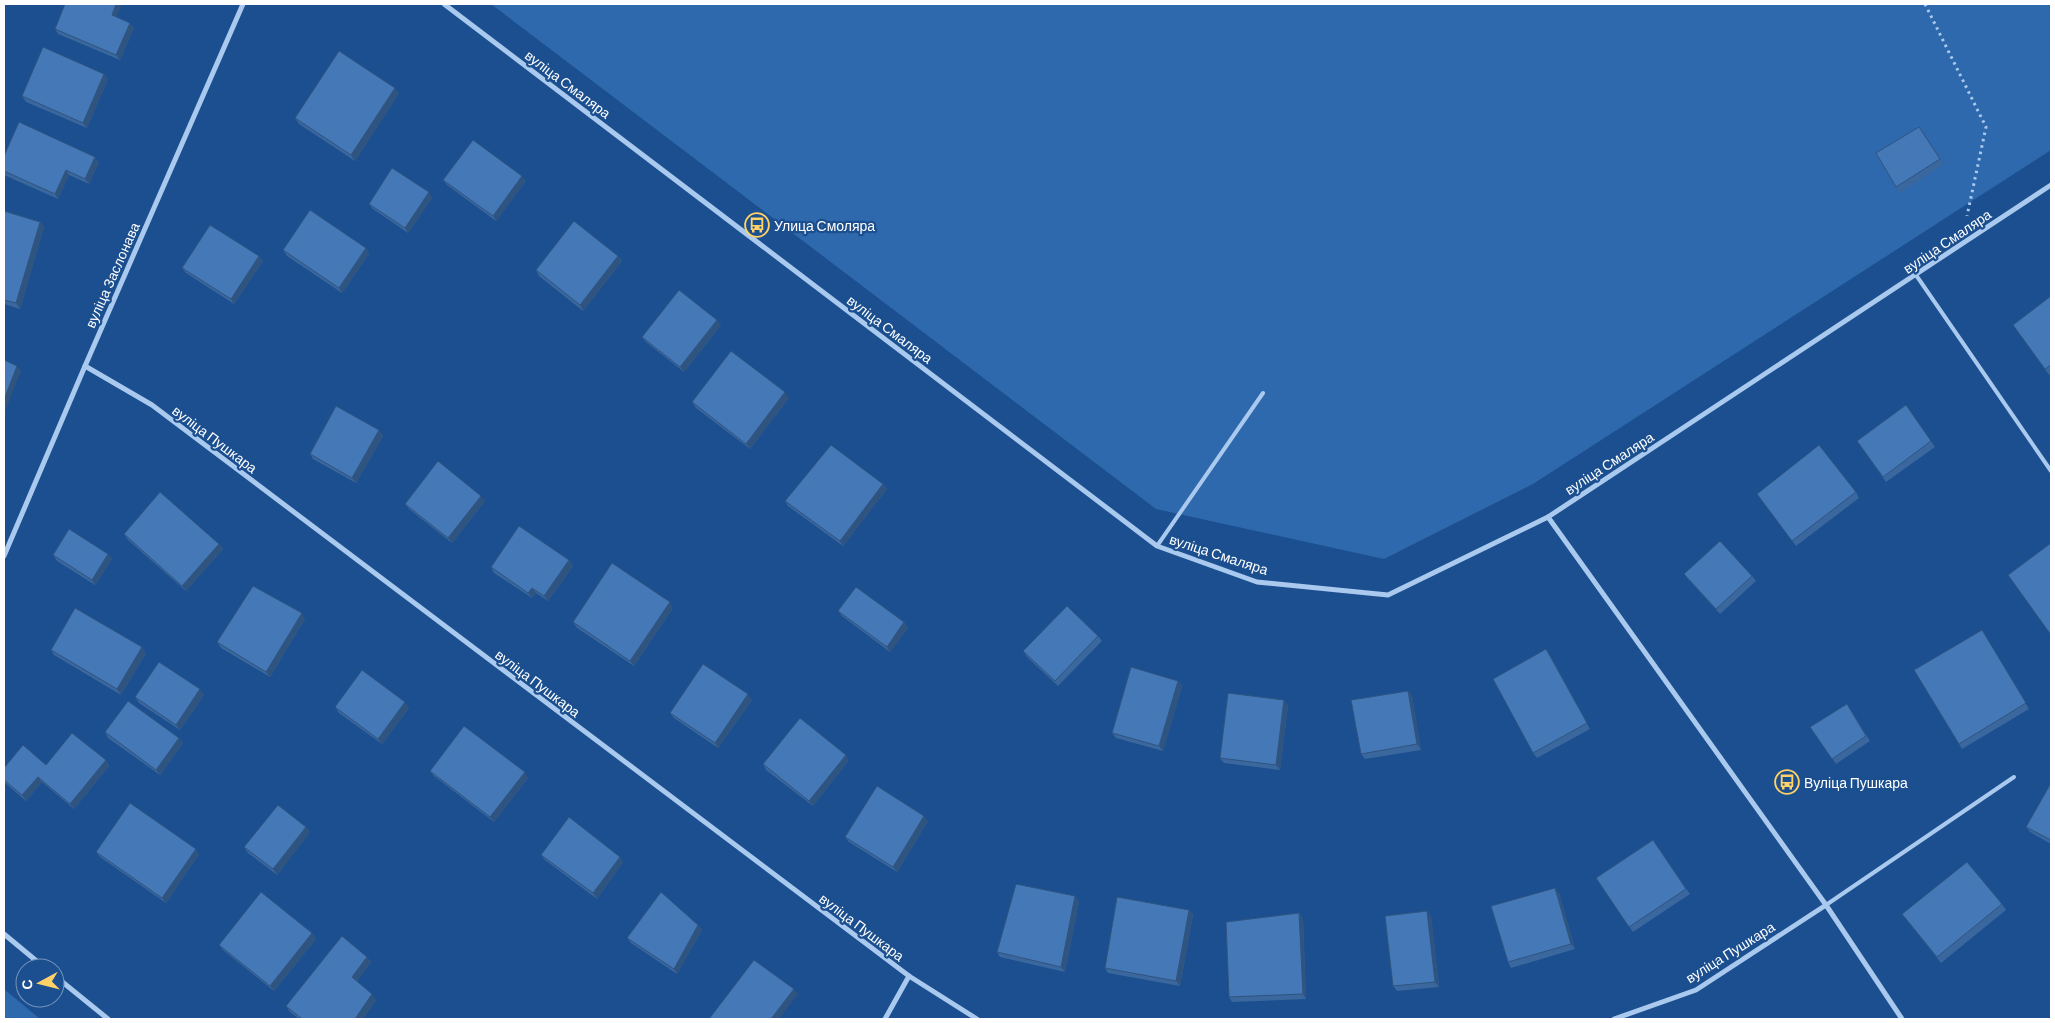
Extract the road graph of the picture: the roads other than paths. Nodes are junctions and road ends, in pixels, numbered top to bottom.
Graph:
1 (243, 4) edge
2 (444, 4) edge
3 (2051, 186) edge
4 (1916, 275) junction
5 (85, 366) junction
6 (1263, 393) dead end
7 (2051, 471) edge
8 (1548, 517) junction
9 (1157, 546) junction
10 (4, 556) edge
11 (2014, 777) dead end
12 (1826, 905) junction
13 (4, 934) edge
14 (33, 958) edge
15 (909, 976) junction
16 (65, 984) edge
17 (108, 1019) edge
18 (885, 1019) edge
19 (977, 1019) edge
20 (1614, 1019) edge
21 (1902, 1019) edge

1 - 5 street, вуліца Заслонава
2 - 9 street, вуліца Смаляра
3 - 4 street, вуліца Смаляра
4 - 7 lane
4 - 8 street, вуліца Смаляра
5 - 10 street, вуліца Заслонава
5 - 15 street, вуліца Пушкара
6 - 9 lane
8 - 9 street, вуліца Смаляра
8 - 12 street
11 - 12 lane
12 - 20 street, вуліца Пушкара
12 - 21 street
13 - 14 street
15 - 18 street
15 - 19 street, вуліца Пушкара
16 - 17 street

